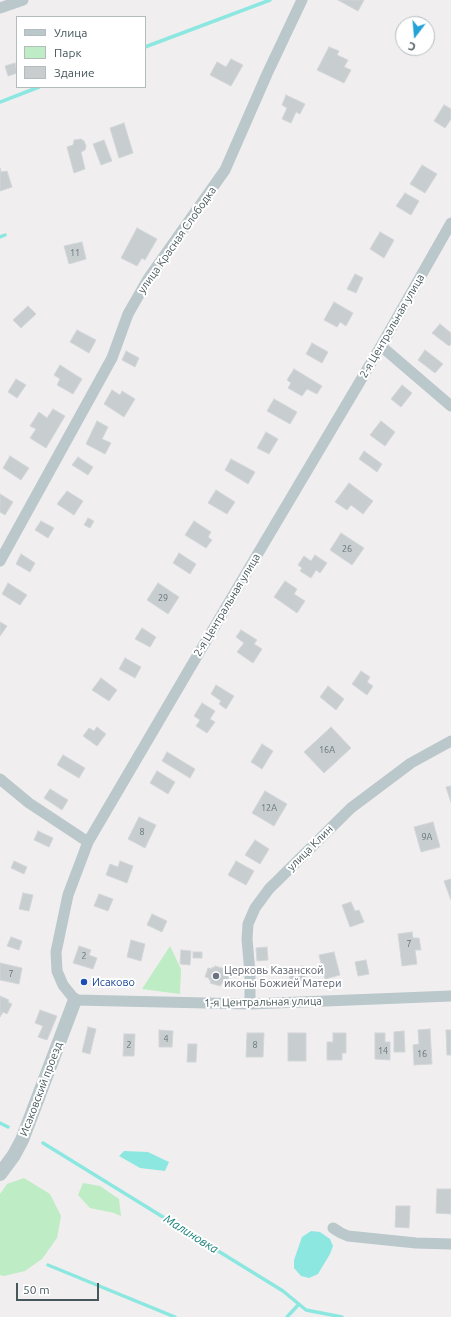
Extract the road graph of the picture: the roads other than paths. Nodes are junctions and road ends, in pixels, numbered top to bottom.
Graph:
1 (23, 0) edge
2 (302, 0) edge
3 (0, 8) edge
4 (451, 223) edge
5 (381, 346) junction
6 (451, 406) edge
7 (0, 561) edge
8 (451, 741) edge
9 (0, 779) edge
10 (88, 842) junction
11 (451, 996) edge
12 (75, 1000) junction
13 (250, 1004) junction
14 (0, 1174) edge
15 (333, 1228) dead end
16 (451, 1244) edge

1 - 3 street
2 - 7 street, улица Красная Слободка
4 - 5 street, 2-я Центральная улица
5 - 6 street
5 - 10 street, 2-я Центральная улица
8 - 13 street, улица Клин
9 - 10 street
10 - 12 street, 2-я Центральная улица
11 - 13 street, 1-я Центральная улица
12 - 13 street, 1-я Центральная улица
12 - 14 street, Исаковский проезд
15 - 16 street

